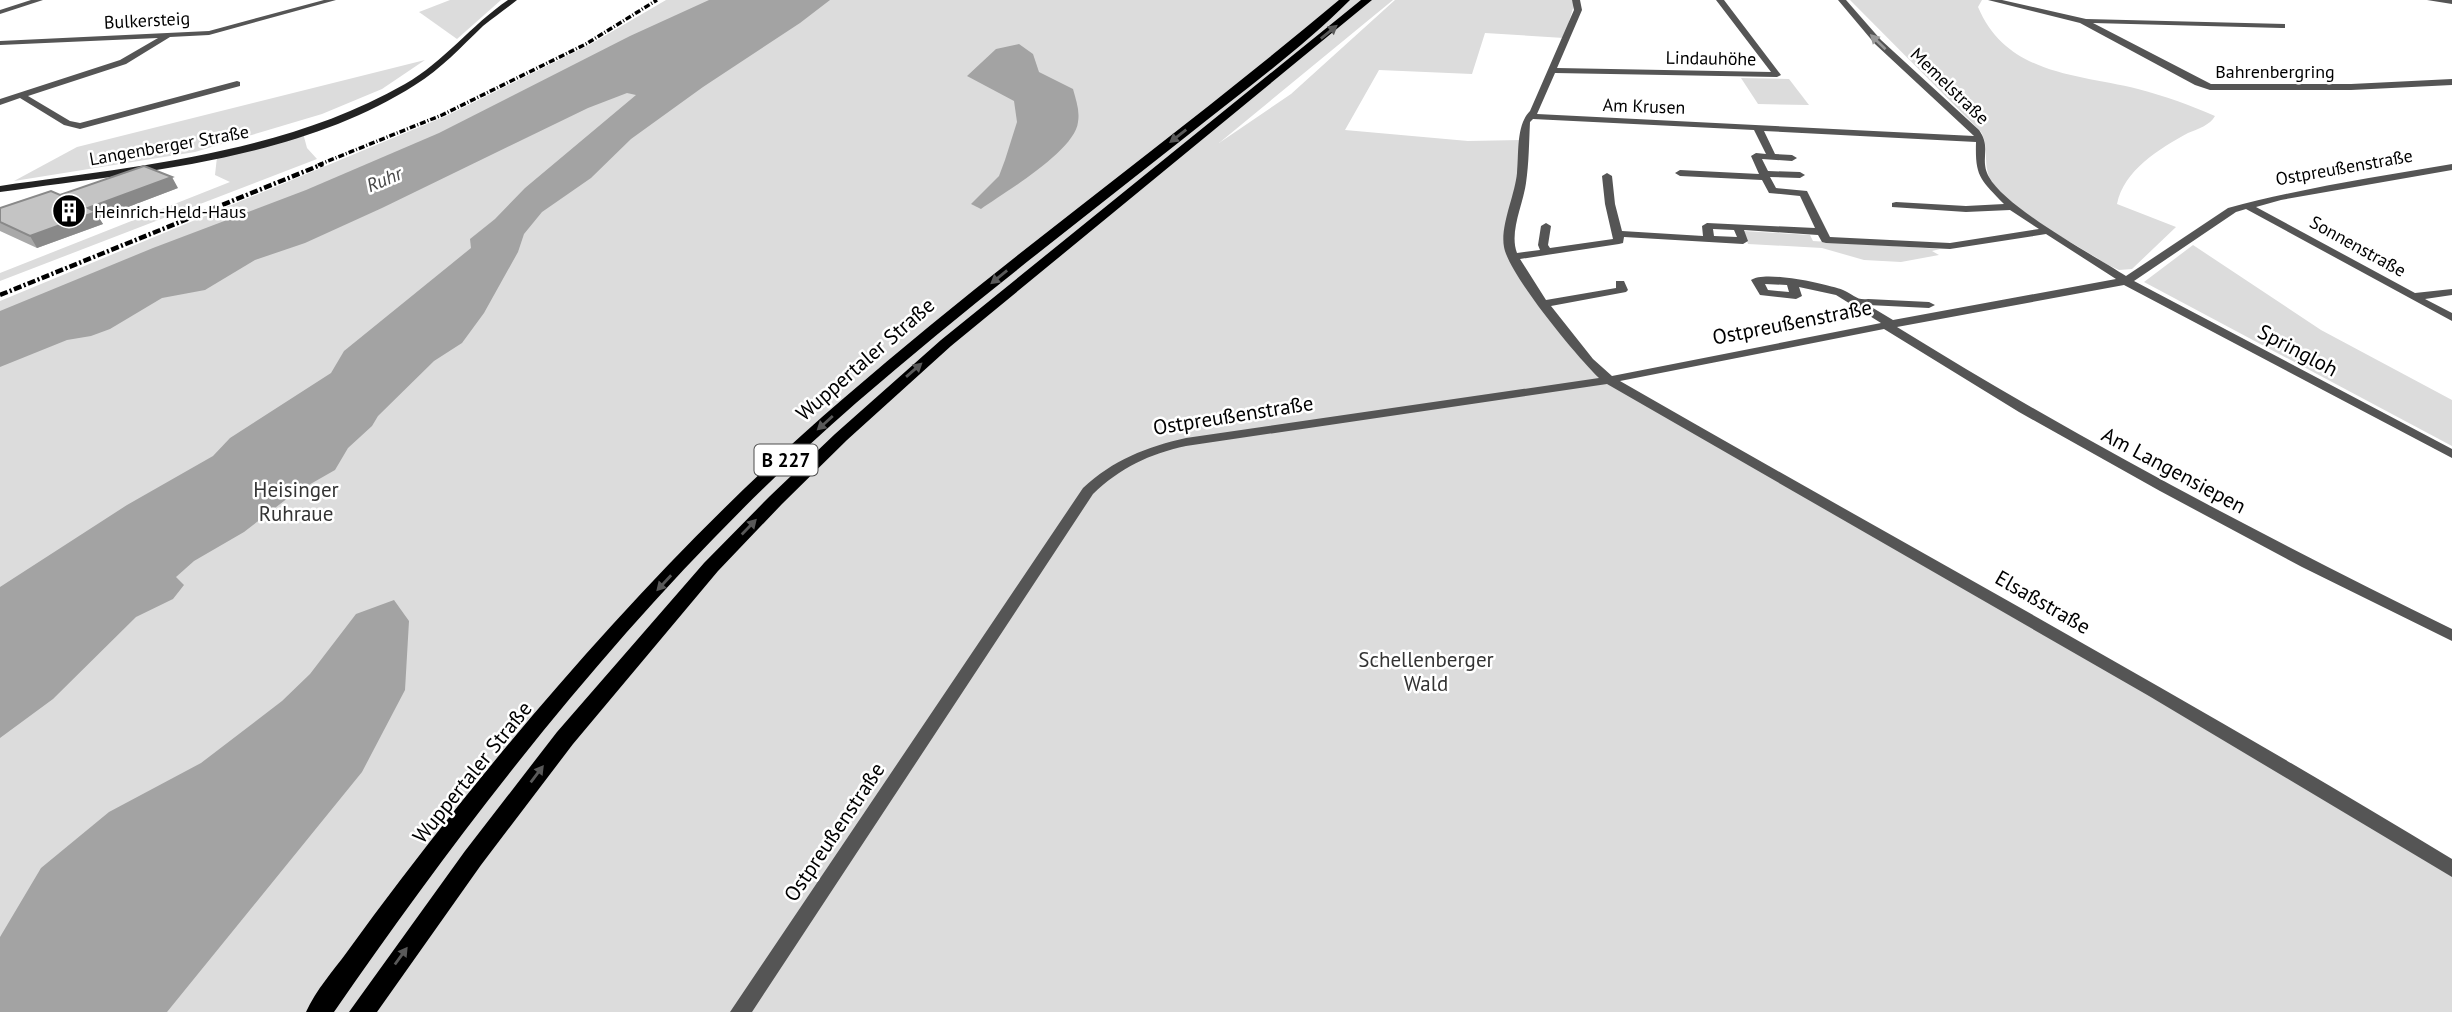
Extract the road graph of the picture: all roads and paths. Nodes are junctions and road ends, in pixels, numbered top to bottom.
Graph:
1 (0, 0) edge
2 (39, 0) edge
3 (332, 0) edge
4 (513, 0) edge
5 (1345, 0) edge
6 (1367, 0) edge
7 (1576, 0) edge
8 (1720, 0) edge
9 (1842, 0) edge
10 (1992, 0) edge
11 (2431, 0) edge
12 (2452, 2) edge
13 (15, 8) junction
14 (0, 12) edge
15 (2084, 21) junction
16 (2281, 26) dead end
17 (168, 35) junction
18 (0, 43) edge
19 (1551, 71) junction
20 (2452, 82) edge
21 (237, 84) dead end
22 (23, 96) junction
23 (0, 102) edge
24 (1530, 116) junction
25 (1757, 127) junction
26 (1981, 139) junction
27 (1772, 157) junction
28 (1792, 158) dead end
29 (2452, 167) edge
30 (1681, 173) dead end
31 (1765, 175) junction
32 (1800, 175) dead end
33 (1608, 176) dead end
34 (0, 189) edge
35 (1896, 205) dead end
36 (2246, 205) junction
37 (2012, 207) junction
38 (1546, 226) dead end
39 (2048, 231) junction
40 (1822, 232) junction
41 (1618, 234) junction
42 (1547, 252) junction
43 (1513, 257) junction
44 (2126, 281) junction
45 (1792, 282) dead end
46 (1620, 283) dead end
47 (2452, 292) edge
48 (2413, 297) junction
49 (1543, 304) junction
50 (1858, 304) junction
51 (1929, 305) dead end
52 (2452, 318) edge
53 (1888, 324) junction
54 (1609, 380) junction
55 (2452, 454) edge
56 (2452, 636) edge
57 (2452, 869) edge
58 (319, 1012) edge
59 (362, 1012) edge
60 (740, 1012) edge

1 - 13 street
2 - 13 street
3 - 17 street, Bulkersteig
4 - 34 main road, Langenberger Straße
5 -> 58 main road, Wuppertaler Straße / B 227
59 -> 6 main road, Wuppertaler Straße / B 227
7 - 19 street
8 - 19 street, Lindauhöhe
26 -> 9 street, Memelstraße
10 - 15 street, Bahrenbergring
11 - 12 street
13 - 14 street
15 - 16 street
15 - 20 street, Bahrenbergring
17 - 18 street, Bulkersteig
17 - 22 street
19 - 24 street
21 - 22 street
22 - 23 street
24 - 25 street, Am Krusen
24 - 43 street
25 - 26 street, Am Krusen
25 - 27 street
26 - 37 street, Memelstraße
27 - 28 street
27 - 31 street
29 - 36 street, Ostpreußenstraße
30 - 31 street
31 - 32 street
31 - 40 street
33 - 41 street
35 - 37 street
36 - 44 street, Ostpreußenstraße
36 - 48 street, Sonnenstraße
37 - 39 street, Memelstraße
38 - 42 street
39 - 40 street
39 - 44 street, Memelstraße
40 - 41 street
41 - 42 street
42 - 43 street
43 - 49 street, Elsaßstraße
44 - 53 street, Ostpreußenstraße
44 - 55 street, Springloh
45 - 50 street, Ostpreußenstraße
46 - 49 street
47 - 48 street
48 - 52 street, Sonnenstraße
49 - 54 street, Elsaßstraße
50 - 51 street, Ostpreußenstraße
50 - 53 street, Ostpreußenstraße
53 - 54 street, Ostpreußenstraße
53 - 56 street, Am Langensiepen
54 - 57 street, Elsaßstraße
54 - 60 street, Ostpreußenstraße

